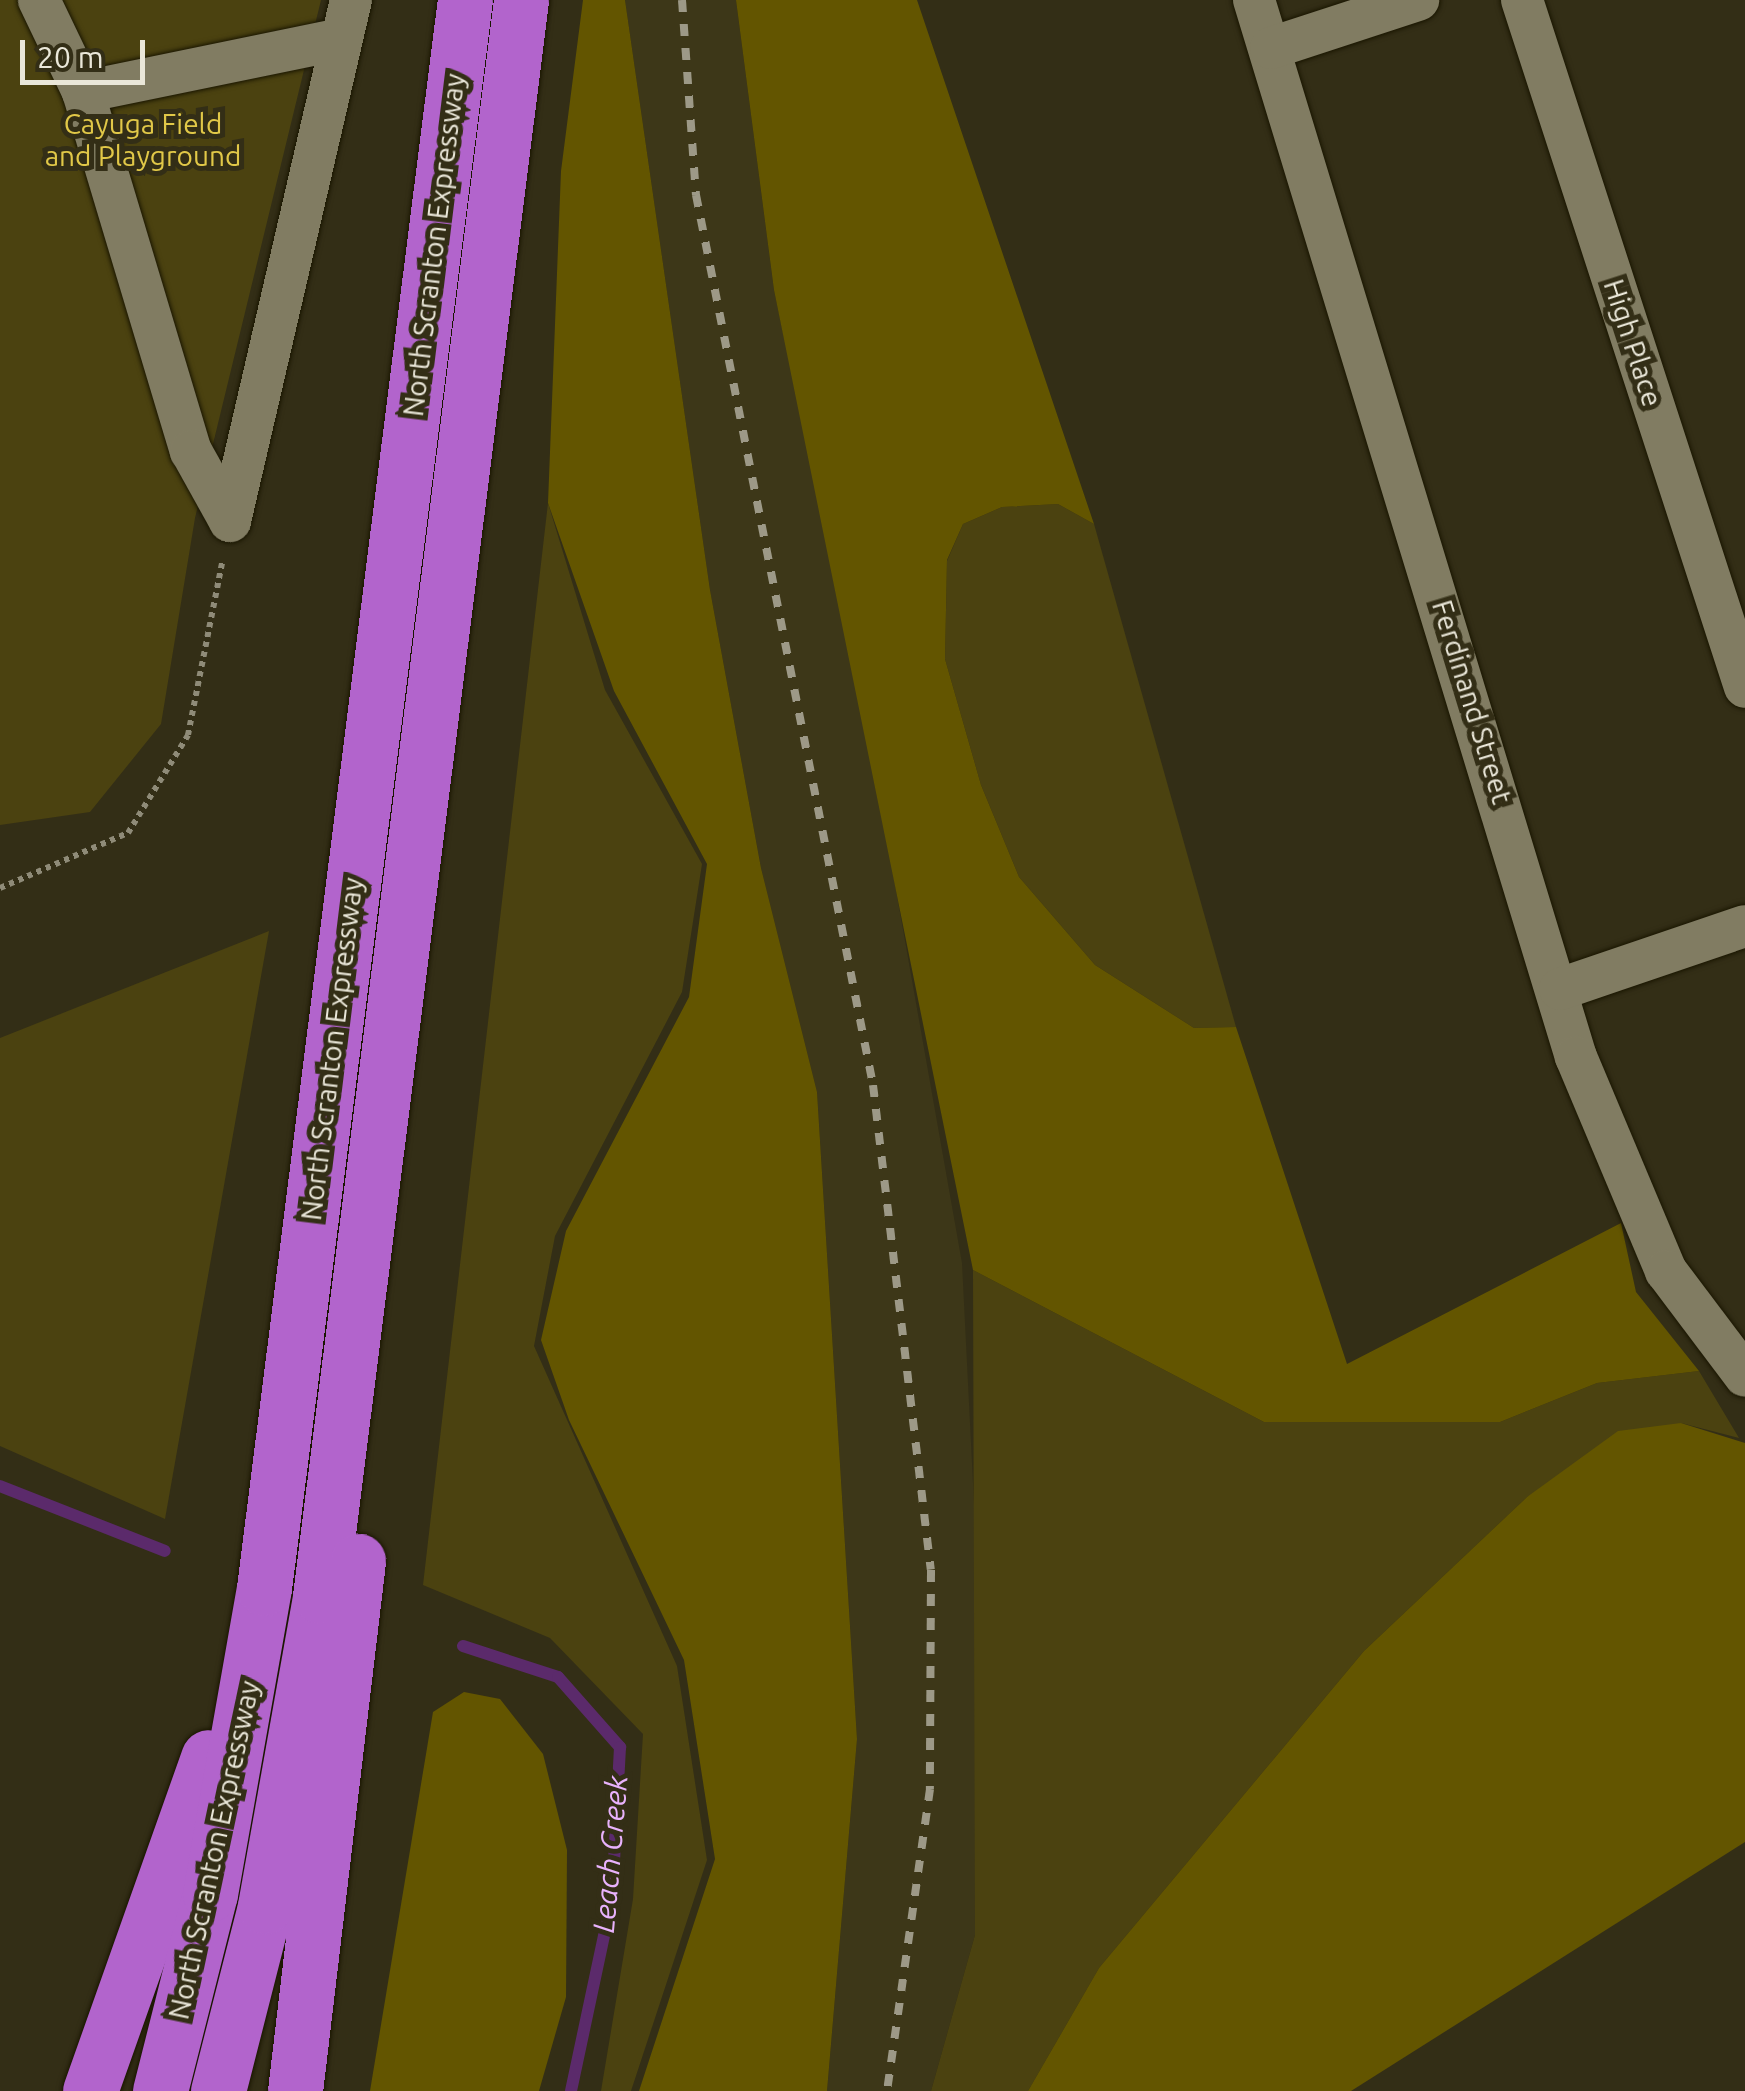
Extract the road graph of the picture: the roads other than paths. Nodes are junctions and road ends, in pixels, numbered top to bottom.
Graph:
1 (39, 0) edge
2 (465, 0) edge
3 (521, 0) edge
4 (1254, 0) edge
5 (1418, 0) edge
6 (1522, 0) edge
7 (346, 20) edge
8 (1270, 48) junction
9 (83, 92) junction
10 (1745, 687) edge
11 (1745, 926) edge
12 (1560, 989) junction
13 (384, 1083) junction
14 (1745, 1376) edge
15 (264, 1588) junction
16 (90, 2091) edge
17 (160, 2091) edge
18 (218, 2091) edge
19 (295, 2091) edge

1 - 9 street
2 - 15 highway, North Scranton Expressway
3 - 13 highway, North Scranton Expressway
4 - 8 street, Ferdinand Street
5 - 8 street
6 - 10 street, High Place
7 - 9 street
7 - 9 street
8 - 12 street, Ferdinand Street
11 - 12 street
12 - 14 street, Ferdinand Street
13 - 18 highway, North Scranton Expressway
13 - 19 highway
15 - 16 highway
15 - 17 highway, North Scranton Expressway

